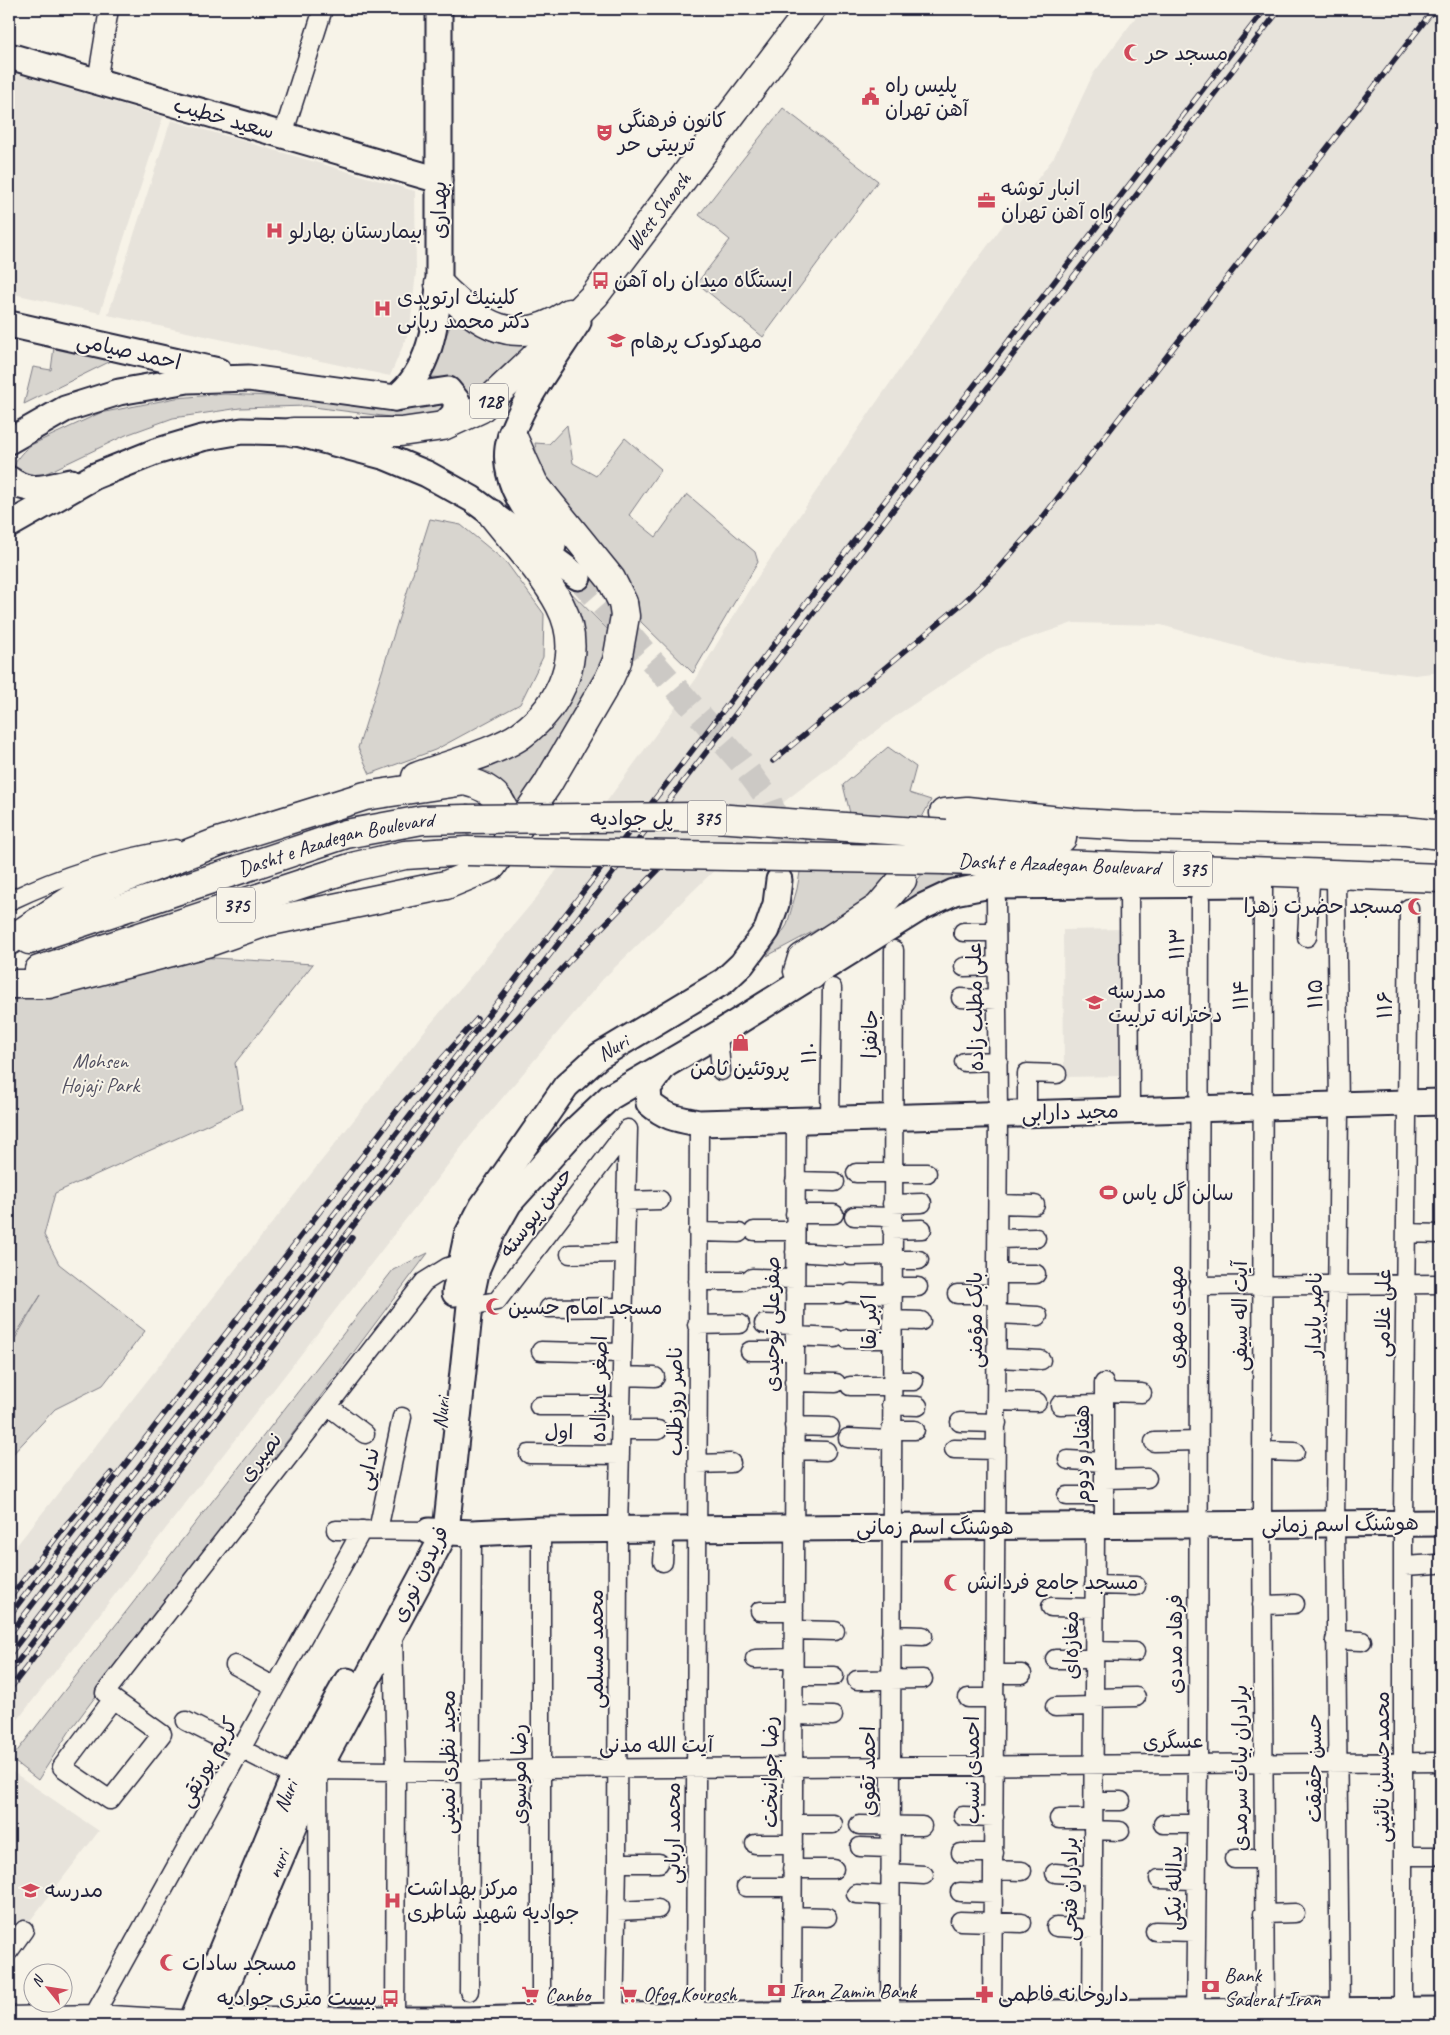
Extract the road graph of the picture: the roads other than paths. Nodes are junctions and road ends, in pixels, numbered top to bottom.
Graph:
1 (109, 9) edge
2 (323, 9) edge
3 (439, 9) edge
4 (811, 9) edge
5 (9, 56) edge
6 (97, 82) junction
7 (282, 135) junction
8 (439, 180) junction
9 (439, 284) junction
10 (595, 295) junction
11 (9, 326) edge
12 (250, 378) junction
13 (395, 398) junction
14 (443, 426) junction
15 (293, 432) junction
16 (19, 435) edge
17 (512, 435) junction
18 (9, 454) edge
19 (95, 476) junction
20 (9, 479) edge
21 (492, 514) junction
22 (9, 525) edge
23 (365, 796) junction
24 (466, 819) joint
25 (945, 835) junction
26 (1441, 835) edge
27 (218, 842) junction
28 (1441, 842) edge
29 (467, 851) joint
30 (492, 866) junction
31 (779, 880) tunnel mouth
32 (902, 880) dead end
33 (1441, 880) edge
34 (1336, 882) junction
35 (1310, 883) junction
36 (1263, 884) junction
37 (1130, 885) junction
38 (991, 893) junction
39 (9, 900) edge
40 (1200, 900) dead end
41 (1408, 908) dead end
42 (963, 932) dead end
43 (996, 932) junction
44 (1308, 937) dead end
45 (9, 941) edge
46 (9, 947) edge
47 (894, 950) dead end
48 (997, 966) junction
49 (964, 967) dead end
50 (822, 981) junction
51 (9, 982) edge
52 (961, 998) dead end
53 (997, 1000) junction
54 (718, 1034) junction
55 (620, 1046) junction
56 (998, 1061) junction
57 (964, 1062) dead end
58 (664, 1066) junction
59 (721, 1071) dead end
60 (1057, 1074) dead end
61 (1441, 1102) edge
62 (1407, 1103) junction
63 (1339, 1105) junction
64 (1264, 1107) junction
65 (1198, 1109) junction
66 (1130, 1111) junction
67 (998, 1114) junction
68 (1027, 1114) junction
69 (892, 1118) junction
70 (830, 1119) junction
71 (796, 1120) junction
72 (699, 1123) junction
73 (628, 1129) joint
74 (892, 1172) junction
75 (856, 1173) dead end
76 (927, 1173) dead end
77 (795, 1181) junction
78 (835, 1182) dead end
79 (660, 1200) dead end
80 (626, 1201) junction
81 (509, 1203) junction
82 (922, 1203) dead end
83 (998, 1204) junction
84 (1035, 1205) dead end
85 (834, 1214) dead end
86 (854, 1216) dead end
87 (892, 1217) junction
88 (795, 1223) junction
89 (922, 1229) dead end
90 (698, 1232) junction
91 (1406, 1233) junction
92 (1441, 1234) edge
93 (1036, 1238) dead end
94 (998, 1239) junction
95 (795, 1252) junction
96 (625, 1253) junction
97 (570, 1254) dead end
98 (892, 1258) junction
99 (919, 1260) dead end
100 (469, 1266) junction
101 (997, 1274) junction
102 (1036, 1274) dead end
103 (698, 1281) junction
104 (1406, 1284) junction
105 (1441, 1284) edge
106 (1263, 1285) junction
107 (1337, 1285) junction
108 (795, 1286) junction
109 (1198, 1286) junction
110 (918, 1287) dead end
111 (892, 1290) junction
112 (957, 1294) dead end
113 (997, 1294) junction
114 (469, 1306) junction
115 (623, 1307) junction
116 (549, 1308) dead end
117 (997, 1314) junction
118 (1038, 1316) dead end
119 (892, 1320) junction
120 (921, 1321) dead end
121 (740, 1324) dead end
122 (764, 1324) dead end
123 (698, 1325) junction
124 (795, 1337) junction
125 (892, 1339) junction
126 (542, 1351) dead end
127 (750, 1351) dead end
128 (622, 1353) junction
129 (997, 1358) junction
130 (1041, 1360) dead end
131 (622, 1376) junction
132 (655, 1377) dead end
133 (794, 1382) junction
134 (914, 1382) dead end
135 (891, 1384) junction
136 (1104, 1393) junction
137 (1142, 1393) dead end
138 (997, 1401) junction
139 (1038, 1402) dead end
140 (891, 1405) junction
141 (1060, 1405) dead end
142 (328, 1406) junction
143 (539, 1406) dead end
144 (621, 1406) junction
145 (918, 1406) dead end
146 (402, 1417) dead end
147 (960, 1422) dead end
148 (996, 1423) junction
149 (794, 1426) junction
150 (830, 1427) dead end
151 (620, 1430) junction
152 (658, 1430) dead end
153 (915, 1430) dead end
154 (365, 1434) dead end
155 (891, 1435) junction
156 (848, 1438) dead end
157 (1198, 1441) junction
158 (1154, 1442) dead end
159 (954, 1449) dead end
160 (794, 1450) junction
161 (996, 1450) junction
162 (826, 1451) dead end
163 (1262, 1451) junction
164 (1295, 1452) dead end
165 (529, 1454) dead end
166 (620, 1455) junction
167 (1068, 1460) dead end
168 (1104, 1462) junction
169 (731, 1463) dead end
170 (697, 1464) junction
171 (1147, 1478) dead end
172 (1104, 1488) junction
173 (1067, 1496) dead end
174 (1441, 1523) edge
175 (1335, 1524) junction
176 (1403, 1524) junction
177 (1198, 1525) junction
178 (1262, 1525) junction
179 (1099, 1526) junction
180 (996, 1527) junction
181 (794, 1528) junction
182 (891, 1528) junction
183 (665, 1529) junction
184 (696, 1529) junction
185 (336, 1530) dead end
186 (370, 1530) junction
187 (541, 1530) junction
188 (618, 1530) junction
189 (437, 1531) junction
190 (472, 1533) junction
191 (663, 1562) dead end
192 (1437, 1564) dead end
193 (1404, 1566) junction
194 (1094, 1585) junction
195 (1136, 1586) dead end
196 (1295, 1604) dead end
197 (1262, 1605) junction
198 (1051, 1608) dead end
199 (1094, 1608) junction
200 (760, 1610) dead end
201 (794, 1611) junction
202 (393, 1630) junction
203 (794, 1630) junction
204 (835, 1631) dead end
205 (891, 1635) junction
206 (923, 1636) dead end
207 (1336, 1640) junction
208 (1362, 1641) dead end
209 (1135, 1652) dead end
210 (1094, 1655) junction
211 (793, 1658) junction
212 (755, 1659) dead end
213 (1055, 1659) dead end
214 (235, 1665) dead end
215 (995, 1674) junction
216 (1022, 1674) dead end
217 (793, 1676) junction
218 (834, 1676) dead end
219 (891, 1679) junction
220 (923, 1679) dead end
221 (857, 1680) dead end
222 (275, 1687) junction
223 (109, 1696) junction
224 (1136, 1697) dead end
225 (968, 1698) dead end
226 (995, 1698) junction
227 (1094, 1702) junction
228 (1055, 1707) dead end
229 (793, 1715) junction
230 (833, 1716) dead end
231 (186, 1721) dead end
232 (241, 1749) junction
233 (1337, 1762) junction
234 (1404, 1762) junction
235 (1441, 1762) edge
236 (1262, 1763) junction
237 (1093, 1764) junction
238 (1198, 1764) junction
239 (995, 1765) junction
240 (890, 1766) junction
241 (696, 1767) junction
242 (793, 1767) junction
243 (618, 1768) junction
244 (541, 1769) junction
245 (318, 1770) junction
246 (396, 1770) junction
247 (470, 1772) junction
248 (294, 1776) junction
249 (1093, 1801) junction
250 (1121, 1801) dead end
251 (963, 1816) dead end
252 (994, 1817) junction
253 (1059, 1818) dead end
254 (793, 1824) junction
255 (833, 1824) dead end
256 (1163, 1824) dead end
257 (1197, 1824) junction
258 (859, 1825) dead end
259 (890, 1825) junction
260 (1093, 1825) junction
261 (922, 1826) dead end
262 (1120, 1831) dead end
263 (755, 1844) dead end
264 (793, 1844) junction
265 (860, 1848) dead end
266 (890, 1848) junction
267 (961, 1853) dead end
268 (1404, 1856) junction
269 (1434, 1856) dead end
270 (1234, 1859) dead end
271 (1263, 1859) junction
272 (994, 1862) junction
273 (618, 1863) junction
274 (659, 1863) dead end
275 (792, 1869) junction
276 (834, 1869) dead end
277 (1022, 1871) dead end
278 (890, 1873) junction
279 (1055, 1873) dead end
280 (924, 1874) dead end
281 (1093, 1876) junction
282 (1159, 1879) dead end
283 (1196, 1880) junction
284 (746, 1887) dead end
285 (792, 1887) junction
286 (960, 1892) dead end
287 (992, 1893) junction
288 (856, 1894) dead end
289 (890, 1896) junction
290 (658, 1909) dead end
291 (617, 1911) junction
292 (1294, 1913) dead end
293 (1263, 1914) junction
294 (792, 1916) junction
295 (827, 1917) dead end
296 (960, 1922) dead end
297 (993, 1922) junction
298 (1022, 1922) dead end
299 (1056, 1928) dead end
300 (24, 1930) dead end
301 (1093, 1930) junction
302 (1156, 1931) dead end
303 (1195, 1932) junction
304 (9, 1951) edge
305 (469, 1991) dead end
306 (1441, 2010) edge
307 (1265, 2012) junction
308 (9, 2016) edge
309 (1324, 2016) edge
310 (695, 2017) junction
311 (541, 2018) junction
312 (1403, 2018) edge
313 (805, 2019) edge
314 (1194, 2019) edge
315 (91, 2020) edge
316 (933, 2020) edge
317 (992, 2020) edge
318 (1092, 2020) edge
319 (40, 2021) edge
320 (614, 2021) edge
321 (725, 2021) edge
322 (890, 2021) edge
323 (306, 2022) edge
324 (496, 2022) edge
325 (206, 2023) edge
326 (395, 2023) edge

1 - 6 street
2 - 7 street
3 - 8 main road, بهداری
4 - 10 main road, West Shoosh / 128
5 - 6 main road, سعید خطیب
6 - 7 main road, سعید خطیب
7 - 8 main road, سعید خطیب
8 - 9 main road, بهداری
9 - 10 main road
9 - 13 main road, بهداری
10 - 14 main road, 128
10 - 17 main road
11 - 12 main road, احمد صیامی
12 - 13 main road
12 - 16 main road
13 - 14 main road
14 - 15 main road, 128
15 - 19 main road
15 - 21 main road
16 - 18 main road
17 - 21 main road
17 - 30 main road, bridge
19 - 20 main road
19 - 22 main road
21 - 23 main road
23 - 27 main road
23 - 30 main road
24 - 25 main road, پل جوادیه / 375, bridge
24 - 46 main road, Dasht e Azadegan Boulevard / 375
25 - 26 main road
25 - 28 main road, Dasht e Azadegan Boulevard / 375
25 - 29 main road, پل جوادیه / 375, bridge
25 - 33 main road, Dasht e Azadegan Boulevard / 375
27 - 39 street
27 - 45 main road
29 - 51 main road, Dasht e Azadegan Boulevard / 375
30 - 51 main road
31 - 55 main road, Nuri
32 - 50 main road
33 - 34 main road, Nuri
34 - 35 main road, Nuri
34 - 63 street, ۱۱۵
35 - 36 main road, Nuri
35 - 44 street
36 - 37 main road, Nuri
36 - 64 street, ۱۱۴
37 - 38 main road, Nuri
37 - 66 street
38 - 43 street, علی مطلب زاده
38 - 50 main road, Nuri
40 - 65 street, ۱۱۳
41 - 62 street, ۱۱۶
42 - 43 street
43 - 48 street, علی مطلب زاده
47 - 69 street, جانفزا
48 - 49 street
48 - 53 street, علی مطلب زاده
50 - 54 main road, Nuri
50 - 70 street, ۱۱۰
52 - 53 street
53 - 56 street, علی مطلب زاده
54 - 58 main road, Nuri
54 - 59 street
55 - 81 main road
55 - 100 main road, Nuri
56 - 57 street
56 - 67 street, علی مطلب زاده
58 - 72 main road, مجید دارابی
58 - 81 main road, Nuri
60 - 68 street
61 - 62 main road, مجید دارابی
62 - 63 main road, مجید دارابی
62 - 91 street, علی غلامی
63 - 64 main road, مجید دارابی
63 - 107 street, ناصر پایدار
64 - 65 main road, مجید دارابی
64 - 106 street, آیت اله سیفی
65 - 66 main road, مجید دارابی
65 - 109 street, مهدی مهری
66 - 68 main road, مجید دارابی
67 - 68 main road, مجید دارابی
67 - 69 main road, مجید دارابی
67 - 83 street, بابک مؤمنی
69 - 70 main road, مجید دارابی
69 - 74 street, اکبر بقا
70 - 71 main road, مجید دارابی
71 - 72 main road, مجید دارابی
71 - 77 street, صفرعلی توحیدی
72 - 90 street, ناصر روزطلب
73 - 80 street, اصغر علیزاده
73 - 114 street, حسن پیوسته
74 - 75 street
74 - 76 street
74 - 87 street, اکبر بقا
77 - 78 street
77 - 88 street, صفرعلی توحیدی
79 - 80 street
80 - 96 street, اصغر علیزاده
81 - 100 main road, فریدون نوری
82 - 87 street
83 - 84 street
83 - 94 street, بابک مؤمنی
85 - 88 street
86 - 87 street
87 - 89 street
87 - 98 street, اکبر بقا
88 - 90 street
88 - 95 street, صفرعلی توحیدی
90 - 103 street, ناصر روزطلب
91 - 92 street
91 - 104 street, علی غلامی
93 - 94 street
94 - 101 street, بابک مؤمنی
95 - 98 street
95 - 108 street, صفرعلی توحیدی
96 - 97 street
96 - 115 street, اصغر علیزاده
98 - 99 street
98 - 111 street, اکبر بقا
100 - 114 main road, فریدون نوری
100 - 142 street, نصیری
100 - 189 main road, Nuri
101 - 102 street
101 - 113 street, بابک مؤمنی
103 - 108 street
103 - 123 street, ناصر روزطلب
104 - 105 street
104 - 107 street
104 - 176 street, علی غلامی
106 - 107 street
106 - 109 street
106 - 163 street, آیت اله سیفی
107 - 175 street, ناصر پایدار
108 - 111 street
108 - 124 street, صفرعلی توحیدی
109 - 157 street, مهدی مهری
110 - 111 street
111 - 119 street, اکبر بقا
112 - 113 street
113 - 117 street, بابک مؤمنی
114 - 189 main road, فریدون نوری
115 - 116 street
115 - 128 street, اصغر علیزاده
117 - 118 street
117 - 129 street, بابک مؤمنی
119 - 120 street
119 - 125 street, اکبر بقا
121 - 123 street
122 - 124 street
123 - 170 street, ناصر روزطلب
124 - 125 street
124 - 127 street
124 - 133 street, صفرعلی توحیدی
125 - 135 street, اکبر بقا
126 - 128 street
128 - 131 street, اصغر علیزاده
129 - 130 street
129 - 138 street, بابک مؤمنی
131 - 132 street
131 - 144 street, اصغر علیزاده
133 - 135 street
133 - 149 street, صفرعلی توحیدی
134 - 135 street
135 - 140 street, اکبر بقا
136 - 137 street
136 - 141 street
136 - 168 street, هفتاد و دوم
138 - 139 street
138 - 148 street, بابک مؤمنی
140 - 145 street
140 - 155 street, اکبر بقا
142 - 154 street
142 - 223 street, نصیری
143 - 144 street
144 - 151 street, اصغر علیزاده
146 - 186 street, ندایی
147 - 148 street
148 - 161 street, بابک مؤمنی
149 - 150 street
149 - 160 street, صفرعلی توحیدی
151 - 152 street
151 - 166 street, اصغر علیزاده
153 - 155 street
155 - 156 street
155 - 182 street, اکبر بقا
157 - 158 street
157 - 177 street, مهدی مهری
159 - 161 street
160 - 162 street
160 - 181 street, صفرعلی توحیدی
161 - 180 street, بابک مؤمنی
163 - 164 street
163 - 178 street, آیت اله سیفی
165 - 166 street, اول
166 - 188 street, اصغر علیزاده
167 - 168 street
168 - 172 street, هفتاد و دوم
169 - 170 street
170 - 184 street, ناصر روزطلب
171 - 172 street
172 - 173 street
172 - 179 street, هفتاد و دوم
174 - 176 main road, هوشنگ اسم زمانی
175 - 176 main road, هوشنگ اسم زمانی
175 - 178 main road, هوشنگ اسم زمانی
175 - 207 street, حسن حقیقت
176 - 193 street, محمدحسین نائینی
177 - 178 main road, هوشنگ اسم زمانی
177 - 179 main road, هوشنگ اسم زمانی
177 - 238 street, فرهاد مددی
178 - 197 street, برادران بیات سرمدی
179 - 180 main road, هوشنگ اسم زمانی
179 - 194 street, مغازه‌ای
180 - 182 main road, هوشنگ اسم زمانی
180 - 215 street, احمدی نسب
181 - 182 main road, هوشنگ اسم زمانی
181 - 184 main road, هوشنگ اسم زمانی
181 - 201 street, رضا جوانبخت
182 - 205 street, احمد تقوی
183 - 184 main road, هوشنگ اسم زمانی
183 - 188 main road, هوشنگ اسم زمانی
183 - 191 street
184 - 241 street, محمد اربابی
185 - 186 street
186 - 189 street
186 - 222 street, کریم پورتقی
187 - 188 main road, هوشنگ اسم زمانی
187 - 190 main road, هوشنگ اسم زمانی
187 - 244 street, رضا موسوی
188 - 243 street, محمد مسلمی
189 - 190 main road, هوشنگ اسم زمانی
189 - 202 main road, فریدون نوری
189 - 248 main road, Nuri
190 - 247 street, مجید نظری نمینی
192 - 193 street
193 - 234 street, محمدحسین نائینی
194 - 195 street
194 - 199 street, مغازه‌ای
196 - 197 street
197 - 236 street, برادران بیات سرمدی
198 - 199 street
199 - 210 street, مغازه‌ای
200 - 201 street
201 - 203 street, رضا جوانبخت
202 - 245 main road, nuri
202 - 246 street
203 - 204 street
203 - 211 street, رضا جوانبخت
205 - 206 street
205 - 219 street, احمد تقوی
207 - 208 street
207 - 233 street, حسن حقیقت
209 - 210 street
210 - 213 street
210 - 227 street, مغازه‌ای
211 - 212 street
211 - 217 street, رضا جوانبخت
214 - 222 street
215 - 216 street
215 - 226 street, احمدی نسب
217 - 218 street
217 - 229 street, رضا جوانبخت
219 - 220 street
219 - 221 street
219 - 240 street, احمد تقوی
222 - 232 street, کریم پورتقی
223 - 223 street, نصیری
224 - 227 street
225 - 226 street
226 - 239 street, احمدی نسب
227 - 228 street
227 - 237 street, مغازه‌ای
229 - 230 street
229 - 242 street, رضا جوانبخت
231 - 232 street
232 - 248 street
232 - 315 street, کریم پورتقی
233 - 234 street, عسگری
233 - 236 street, عسگری
233 - 309 street, حسن حقیقت
234 - 235 street, عسگری
234 - 268 street, محمدحسین نائینی
236 - 238 street, عسگری
236 - 271 street, برادران بیات سرمدی
237 - 238 street, عسگری
237 - 239 street, عسگری
237 - 249 street, برادران فتحی
238 - 257 street, یدالله نیکی
239 - 240 street, آیت‌ الله مدنی
239 - 252 street, احمدی نسب
240 - 242 street, آیت‌ الله مدنی
240 - 259 street, احمد تقوی
241 - 242 street, آیت‌ الله مدنی
241 - 243 street, آیت‌ الله مدنی
241 - 310 street, محمد اربابی
242 - 254 street, رضا جوانبخت
243 - 244 street, آیت‌ الله مدنی
243 - 273 street, محمد مسلمی
244 - 247 street, آیت‌ الله مدنی
244 - 311 street, رضا موسوی
245 - 246 street, آیت‌ الله مدنی
245 - 323 street
245 - 325 main road, nuri
246 - 247 street, آیت‌ الله مدنی
246 - 326 street
247 - 305 street, مجید نظری نمینی
248 - 325 main road, Nuri
249 - 250 street
249 - 260 street, برادران فتحی
251 - 252 street
252 - 272 street, احمدی نسب
253 - 260 street
254 - 255 street
254 - 264 street, رضا جوانبخت
256 - 257 street
257 - 283 street, یدالله نیکی
258 - 259 street
259 - 261 street
259 - 266 street, احمد تقوی
260 - 262 street
260 - 281 street, برادران فتحی
263 - 264 street
264 - 275 street, رضا جوانبخت
265 - 266 street
266 - 278 street, احمد تقوی
267 - 272 street
268 - 269 street
268 - 312 street, محمدحسین نائینی
270 - 271 street
271 - 293 street, برادران بیات سرمدی
272 - 277 street
272 - 287 street, احمدی نسب
273 - 274 street
273 - 291 street, محمد مسلمی
275 - 276 street
275 - 285 street, رضا جوانبخت
278 - 280 street
278 - 289 street, احمد تقوی
279 - 281 street
281 - 301 street, برادران فتحی
282 - 283 street
283 - 303 street, یدالله نیکی
284 - 285 street
285 - 294 street, رضا جوانبخت
286 - 287 street
287 - 297 street, احمدی نسب
288 - 289 street
289 - 322 street, احمد تقوی
290 - 291 street
291 - 320 street, محمد مسلمی
292 - 293 street
293 - 307 street, برادران بیات سرمدی
294 - 295 street
294 - 313 street, رضا جوانبخت
296 - 297 street
297 - 298 street
297 - 317 street, احمدی نسب
299 - 301 street
300 - 304 street
301 - 318 street, برادران فتحی
302 - 303 street
303 - 314 street, یدالله نیکی
306 - 312 main road
307 - 309 main road
307 - 314 main road
308 - 319 street
309 - 312 main road
310 - 320 main road
310 - 321 main road
311 - 320 main road
311 - 324 main road
313 - 321 main road
313 - 322 main road
314 - 318 main road
315 - 319 street
315 - 325 street
316 - 317 main road
316 - 322 main road
317 - 318 main road
323 - 325 main road
323 - 326 main road
324 - 326 main road

